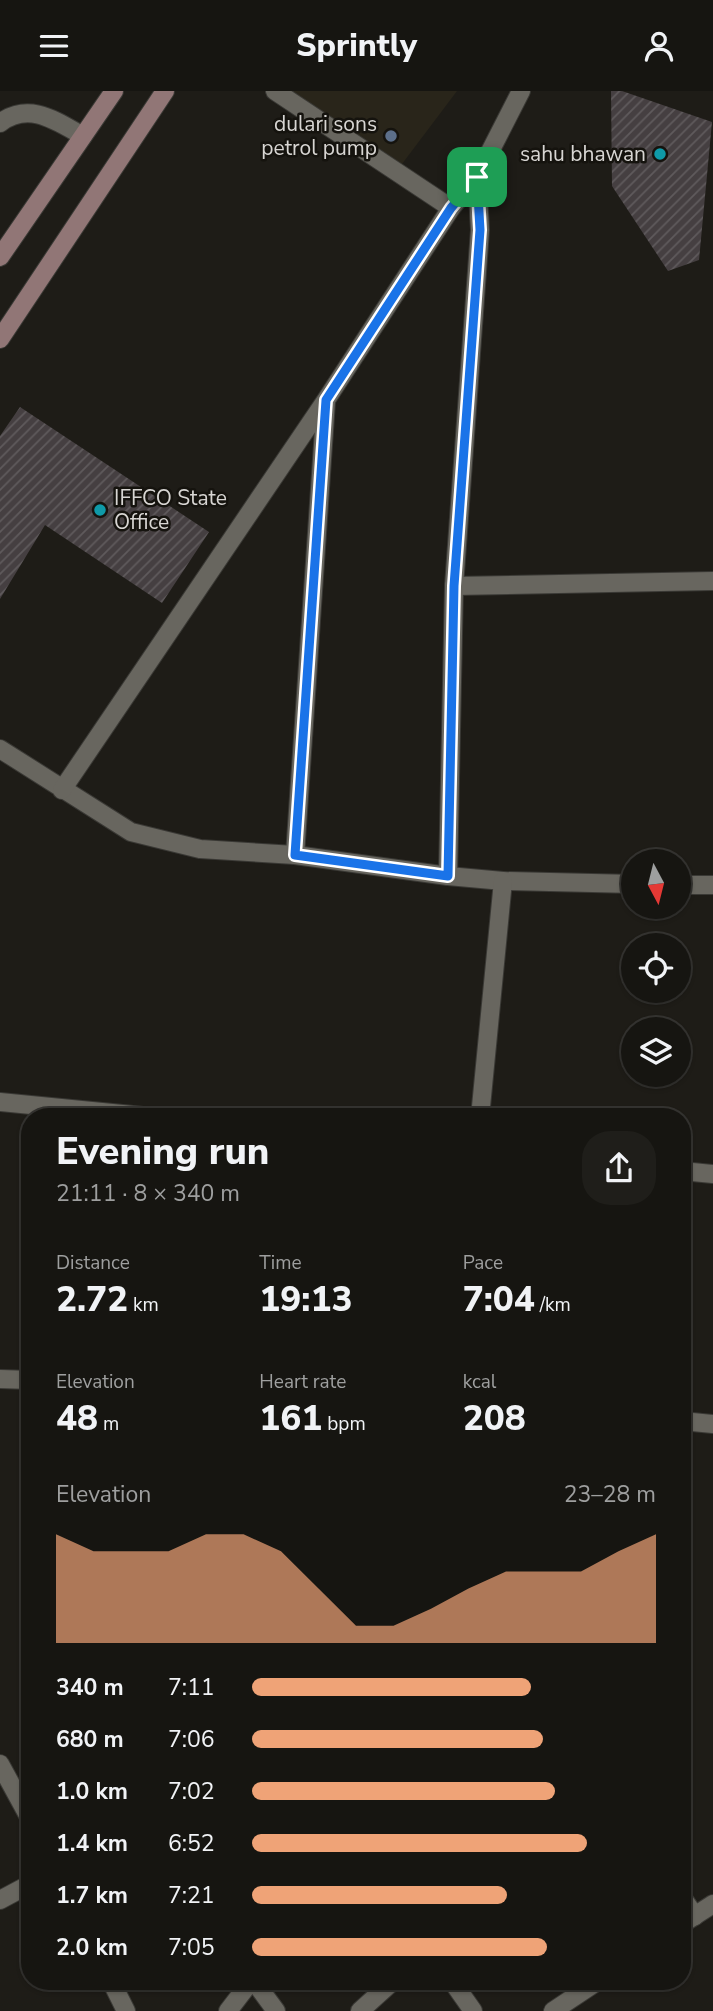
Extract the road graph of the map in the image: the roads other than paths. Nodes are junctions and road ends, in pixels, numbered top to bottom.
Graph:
1 (114, 91) edge
2 (165, 91) edge
3 (275, 91) edge
4 (521, 91) edge
5 (0, 123) edge
6 (83, 137) junction
7 (477, 177) junction
8 (451, 208) junction
9 (0, 257) edge
10 (0, 339) edge
11 (326, 400) junction
12 (713, 580) edge
13 (454, 586) junction
14 (0, 750) edge
15 (62, 790) junction
16 (295, 855) junction
17 (448, 876) junction
18 (503, 881) junction
19 (621, 884) edge
20 (691, 885) edge
21 (713, 885) edge
22 (0, 1102) edge
23 (61, 1108) edge
24 (481, 1108) edge
25 (691, 1172) edge
26 (713, 1174) edge
27 (0, 1379) edge
28 (21, 1380) edge
29 (691, 1422) edge
30 (713, 1424) edge
31 (0, 1764) edge
32 (21, 1802) edge
33 (21, 1889) edge
34 (0, 1900) edge
35 (713, 1904) edge
36 (691, 1919) edge
37 (115, 1990) edge
38 (246, 1990) edge
39 (260, 1990) edge
40 (383, 1990) edge
41 (458, 1990) edge
42 (584, 1990) edge
43 (125, 2011) edge
44 (228, 2011) edge
45 (276, 2011) edge
46 (360, 2011) edge
47 (473, 2011) edge
48 (553, 2011) edge

1 - 6 main road
2 - 10 main road
3 - 8 street
4 - 7 street
5 - 6 street
6 - 9 main road
7 - 8 street
7 - 13 street
8 - 11 street
11 - 15 street
11 - 16 street
12 - 13 street
13 - 17 street
14 - 15 street
15 - 16 street
16 - 17 street
17 - 18 street
18 - 19 street
18 - 24 street
20 - 21 street
22 - 23 street
25 - 26 street
27 - 28 street
29 - 30 street
31 - 32 street
33 - 34 street
35 - 36 street
37 - 43 street
38 - 44 street
39 - 45 street
40 - 46 street
41 - 47 street
42 - 48 street

